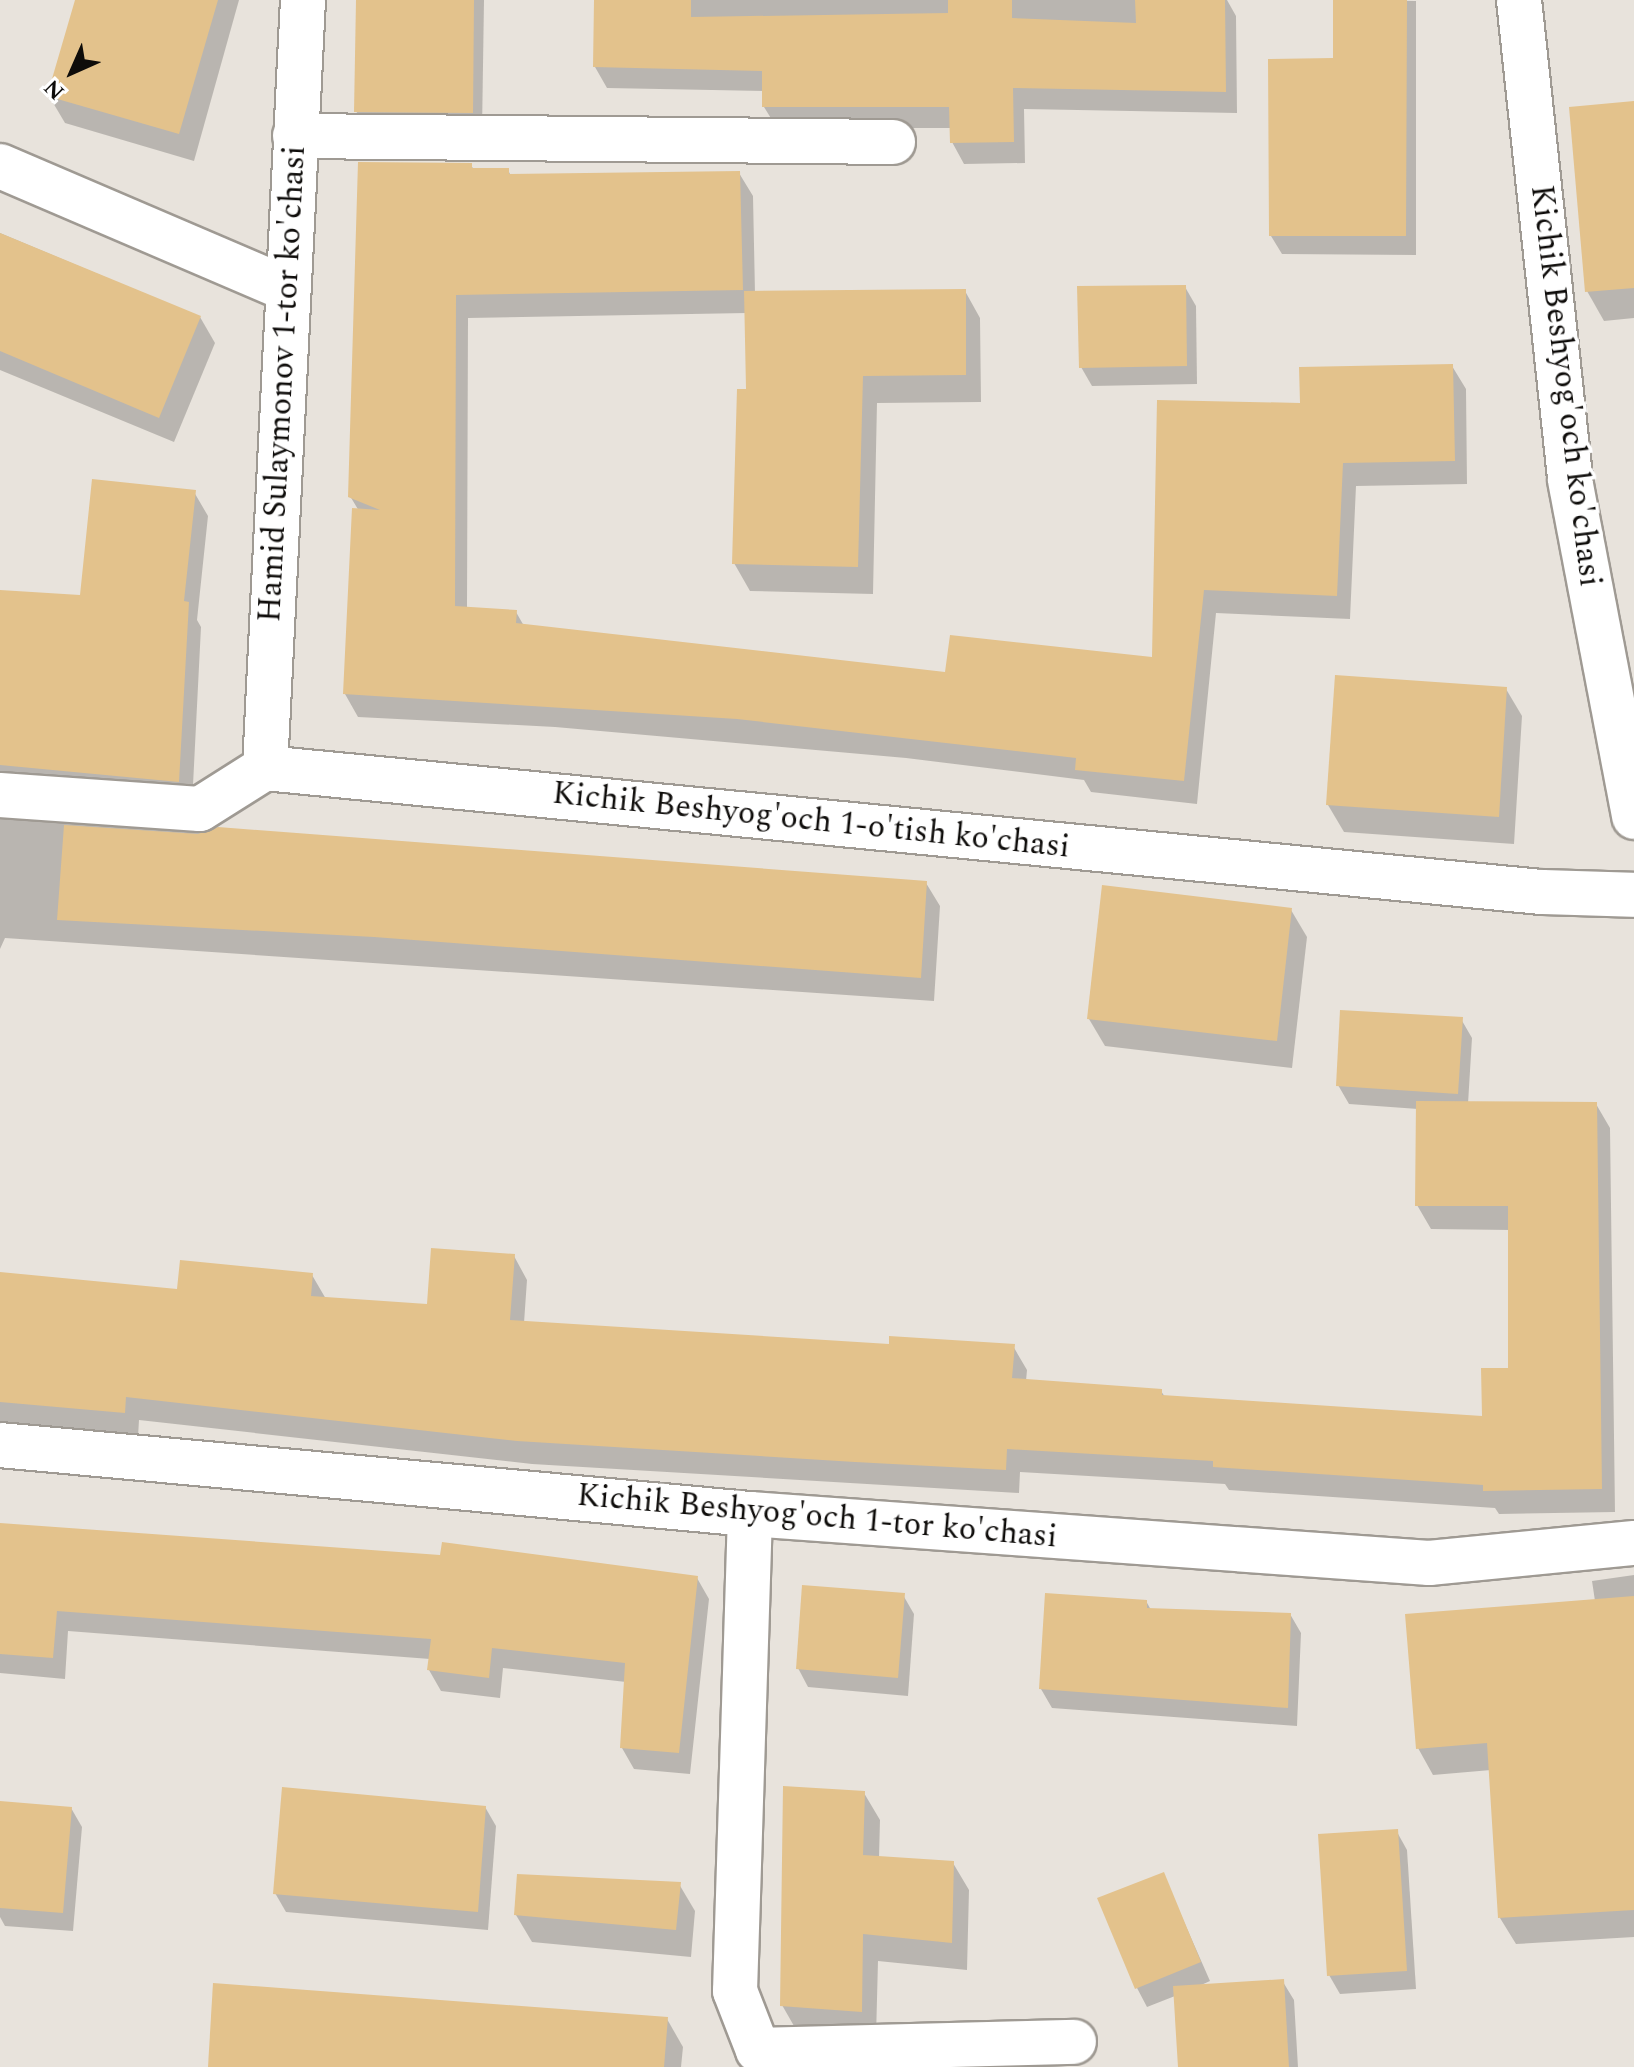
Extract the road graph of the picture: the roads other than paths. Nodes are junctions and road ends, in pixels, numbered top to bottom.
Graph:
1 (303, 0) edge
2 (1519, 0) edge
3 (295, 136) junction
4 (893, 142) dead end
5 (0, 166) edge
6 (287, 289) junction
7 (265, 768) junction
8 (0, 795) edge
9 (1634, 817) edge
10 (1634, 895) edge
11 (0, 1445) edge
12 (750, 1514) junction
13 (1634, 1543) edge
14 (1074, 2042) dead end

1 - 3 street, Hamid Sulaymonov 1-tor ko'chasi
2 - 9 street, Kichik Beshyog'och ko'chasi
3 - 4 street
3 - 6 street, Hamid Sulaymonov 1-tor ko'chasi
5 - 6 street
6 - 7 street, Hamid Sulaymonov 1-tor ko'chasi
7 - 8 street
7 - 10 street, Kichik Beshyog'och 1-o'tish ko'chasi
11 - 12 street, Kichik Beshyog'och 1-tor ko'chasi
12 - 13 street, Kichik Beshyog'och 1-tor ko'chasi
12 - 14 street

